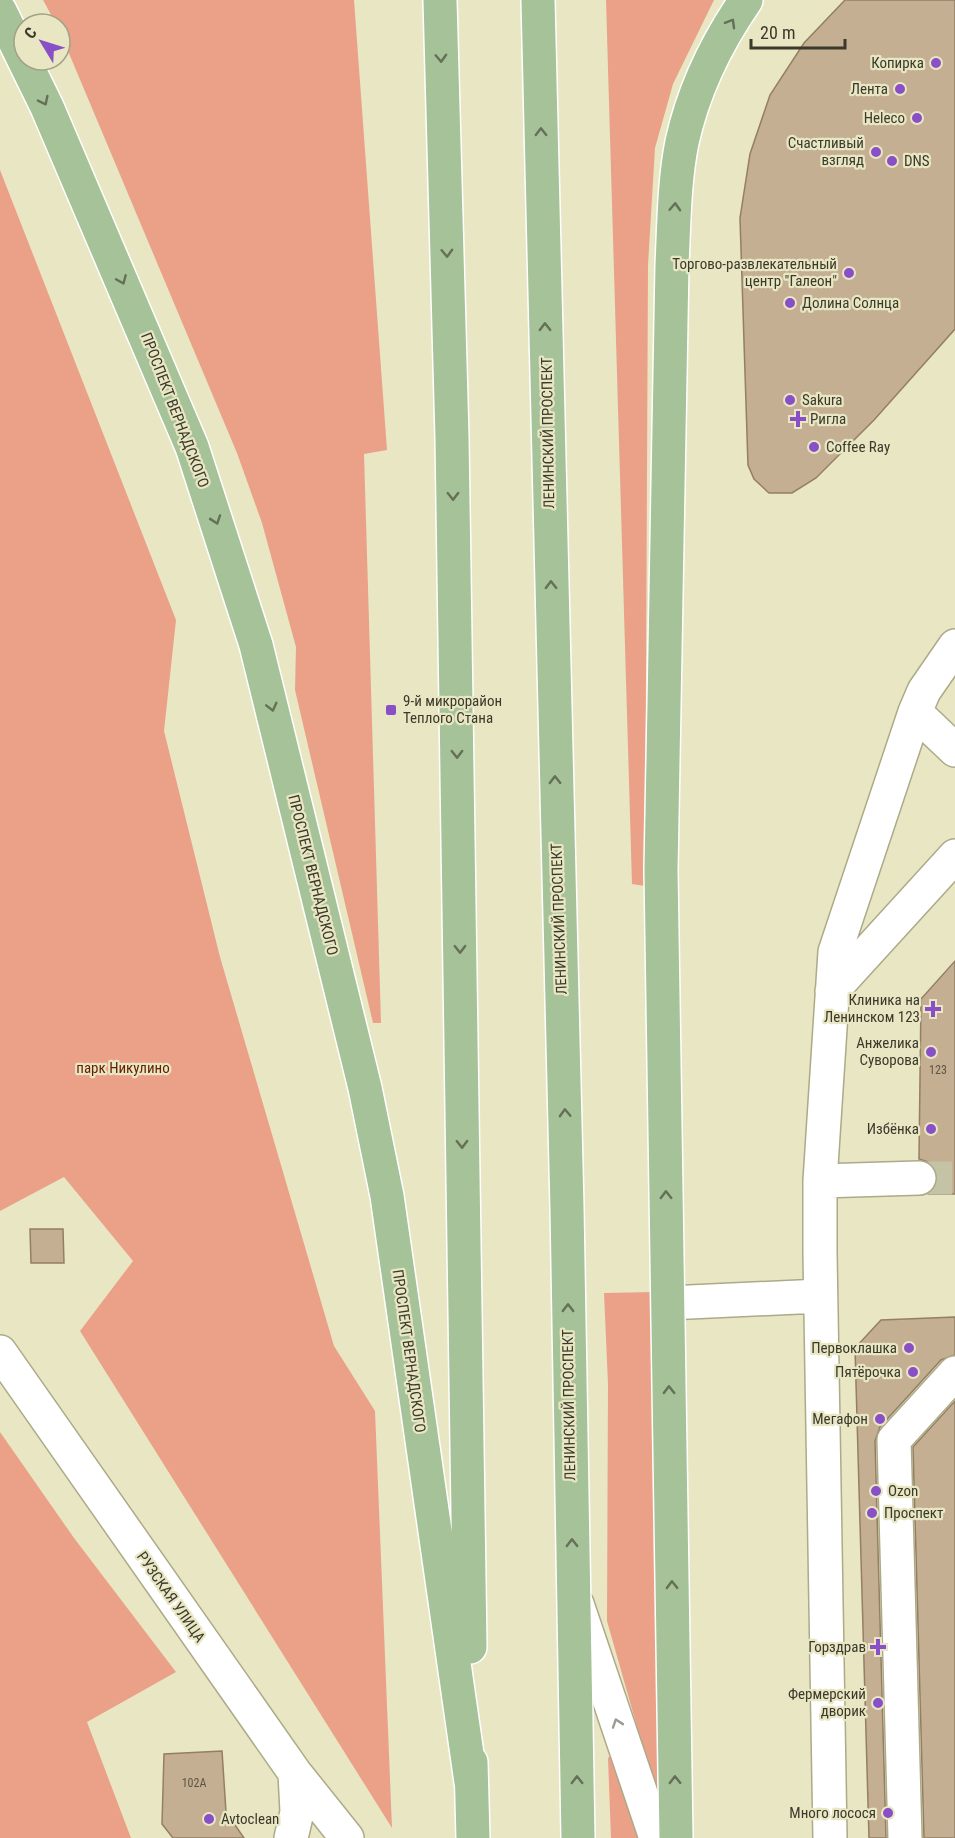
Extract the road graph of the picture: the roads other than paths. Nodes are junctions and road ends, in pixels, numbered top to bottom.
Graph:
1 (440, 0) edge
2 (538, 0) edge
3 (746, 0) edge
4 (4, 30) edge
5 (955, 646) edge
6 (915, 712) junction
7 (955, 750) edge
8 (955, 856) edge
9 (832, 991) junction
10 (919, 1178) tunnel mouth
11 (820, 1181) junction
12 (820, 1296) junction
13 (668, 1302) junction
14 (0, 1352) edge
15 (955, 1373) edge
16 (573, 1592) junction
17 (295, 1773) junction
18 (471, 1782) junction
19 (291, 1838) edge
20 (347, 1838) edge
21 (473, 1838) edge
22 (578, 1838) edge
23 (656, 1838) edge
24 (676, 1838) edge
25 (830, 1838) edge
26 (905, 1838) edge

1 -> 18 main road
16 -> 2 main road, ЛЕНИНСКИЙ ПРОСПЕКТ
13 -> 3 main road
4 -> 18 main road, ПРОСПЕКТ ВЕРНАДСКОГО
5 - 6 street
6 - 7 street
6 - 9 street
8 - 9 street
9 - 11 street
10 - 11 street
11 - 12 street
12 - 13 street
12 - 25 street
24 -> 13 main road
14 - 17 street, РУЗСКАЯ УЛИЦА
15 - 26 street
22 -> 16 main road, ЛЕНИНСКИЙ ПРОСПЕКТ
23 -> 16 street
17 - 19 street
17 - 20 street, РУЗСКАЯ УЛИЦА
18 - 21 main road

